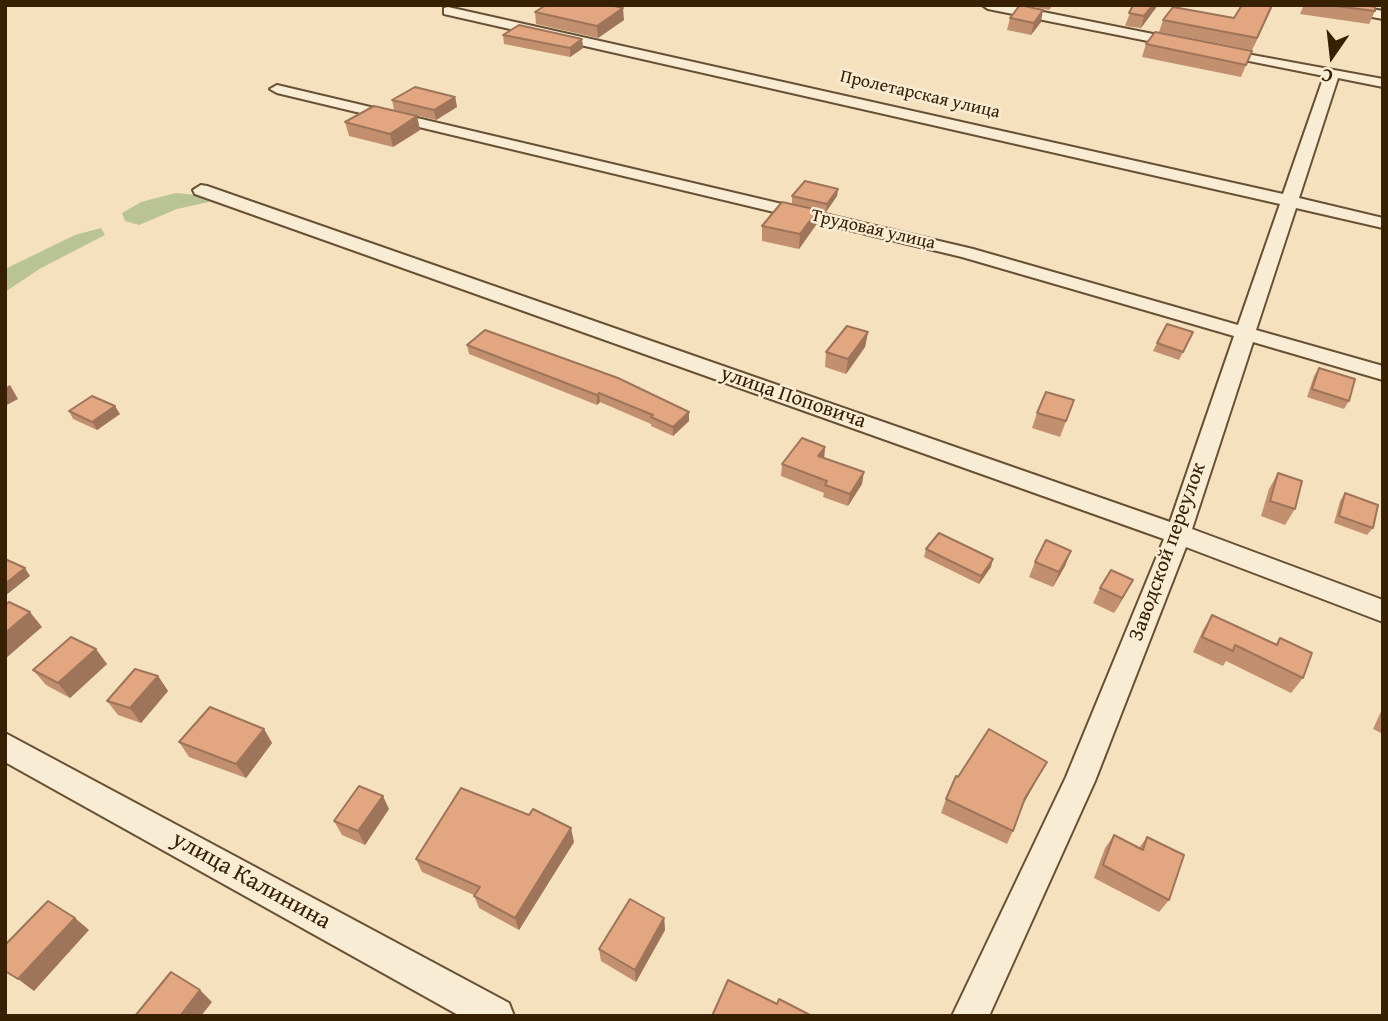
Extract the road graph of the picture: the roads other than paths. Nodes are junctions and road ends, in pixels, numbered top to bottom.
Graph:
1 (988, 5) edge
2 (1327, 5) edge
3 (448, 11) dead end
4 (1383, 15) edge
5 (1332, 74) junction
6 (1383, 83) edge
7 (277, 89) dead end
8 (201, 190) dead end
9 (1289, 201) junction
10 (1383, 223) edge
11 (1245, 332) junction
12 (1383, 373) edge
13 (1178, 534) junction
14 (1383, 611) edge
15 (5, 746) edge
16 (496, 1016) edge
17 (970, 1016) edge

1 - 5 street
2 - 4 street
3 - 9 street, Пролетарская улица
5 - 6 street
5 - 9 street, Заводской переулок
7 - 11 street, Трудовая улица
8 - 13 street, улица Поповича
9 - 10 street, Пролетарская улица
9 - 11 street, Заводской переулок
11 - 12 street, Трудовая улица
11 - 13 street, Заводской переулок
13 - 14 street, улица Поповича
13 - 17 street, Заводской переулок
15 - 16 street, улица Калинина

